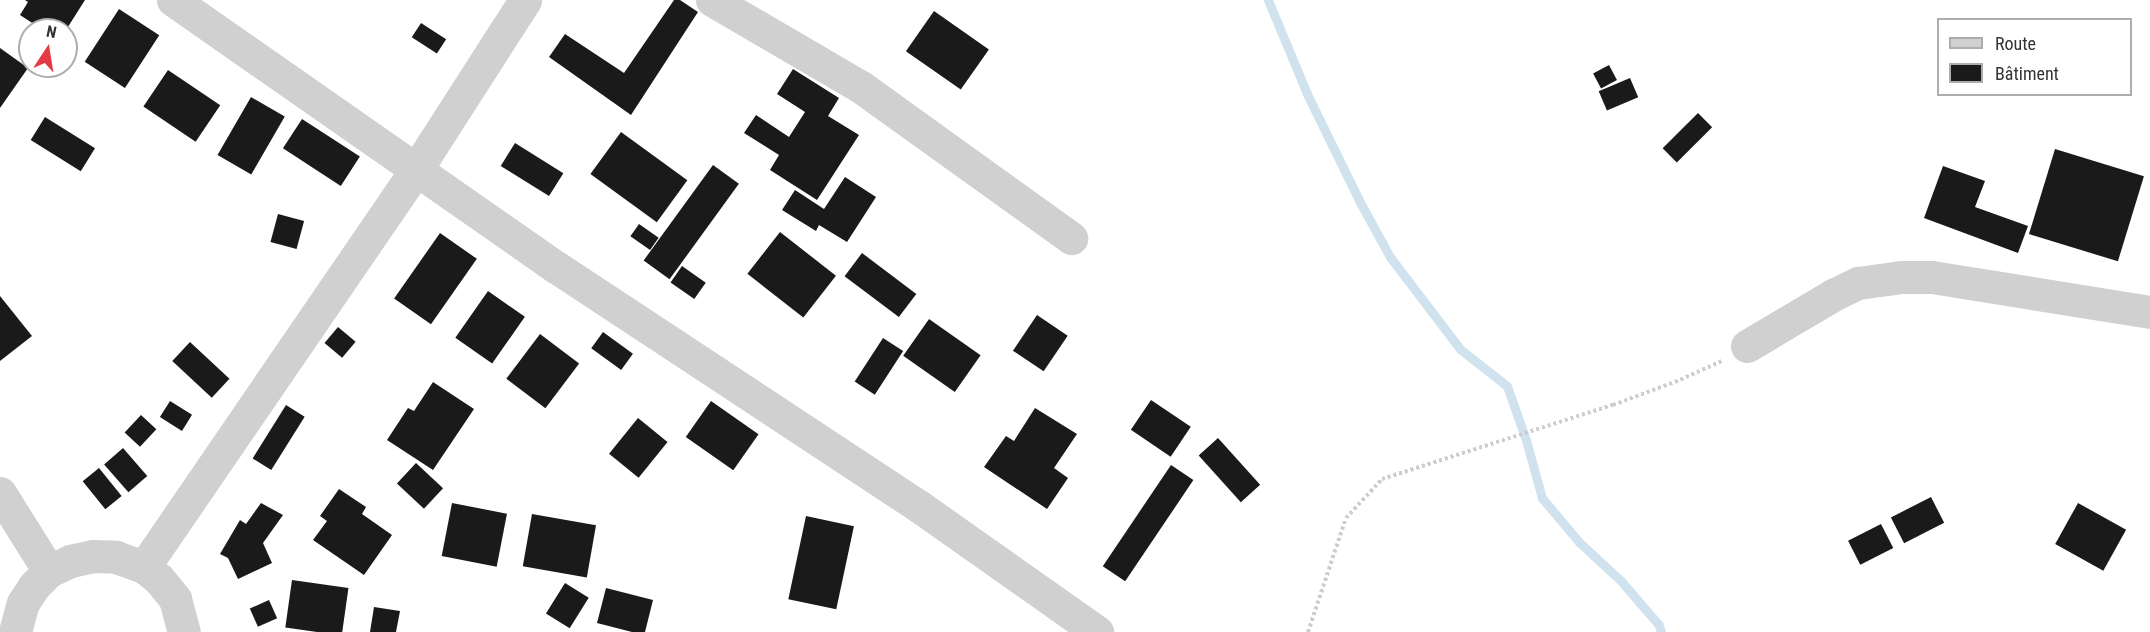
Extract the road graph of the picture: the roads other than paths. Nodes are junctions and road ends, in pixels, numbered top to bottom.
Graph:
1 (172, 0) edge
2 (525, 0) edge
3 (712, 0) edge
4 (416, 170) junction
5 (1071, 238) dead end
6 (2150, 312) edge
7 (1747, 346) road end
8 (0, 493) edge
9 (144, 567) junction
10 (49, 571) junction
11 (10, 624) edge
12 (184, 632) edge
13 (1097, 632) edge

1 - 4 street
2 - 4 street
3 - 5 street
4 - 9 street
4 - 13 street
6 - 7 street
8 - 10 street
9 - 10 street
9 - 12 street
10 - 11 street

